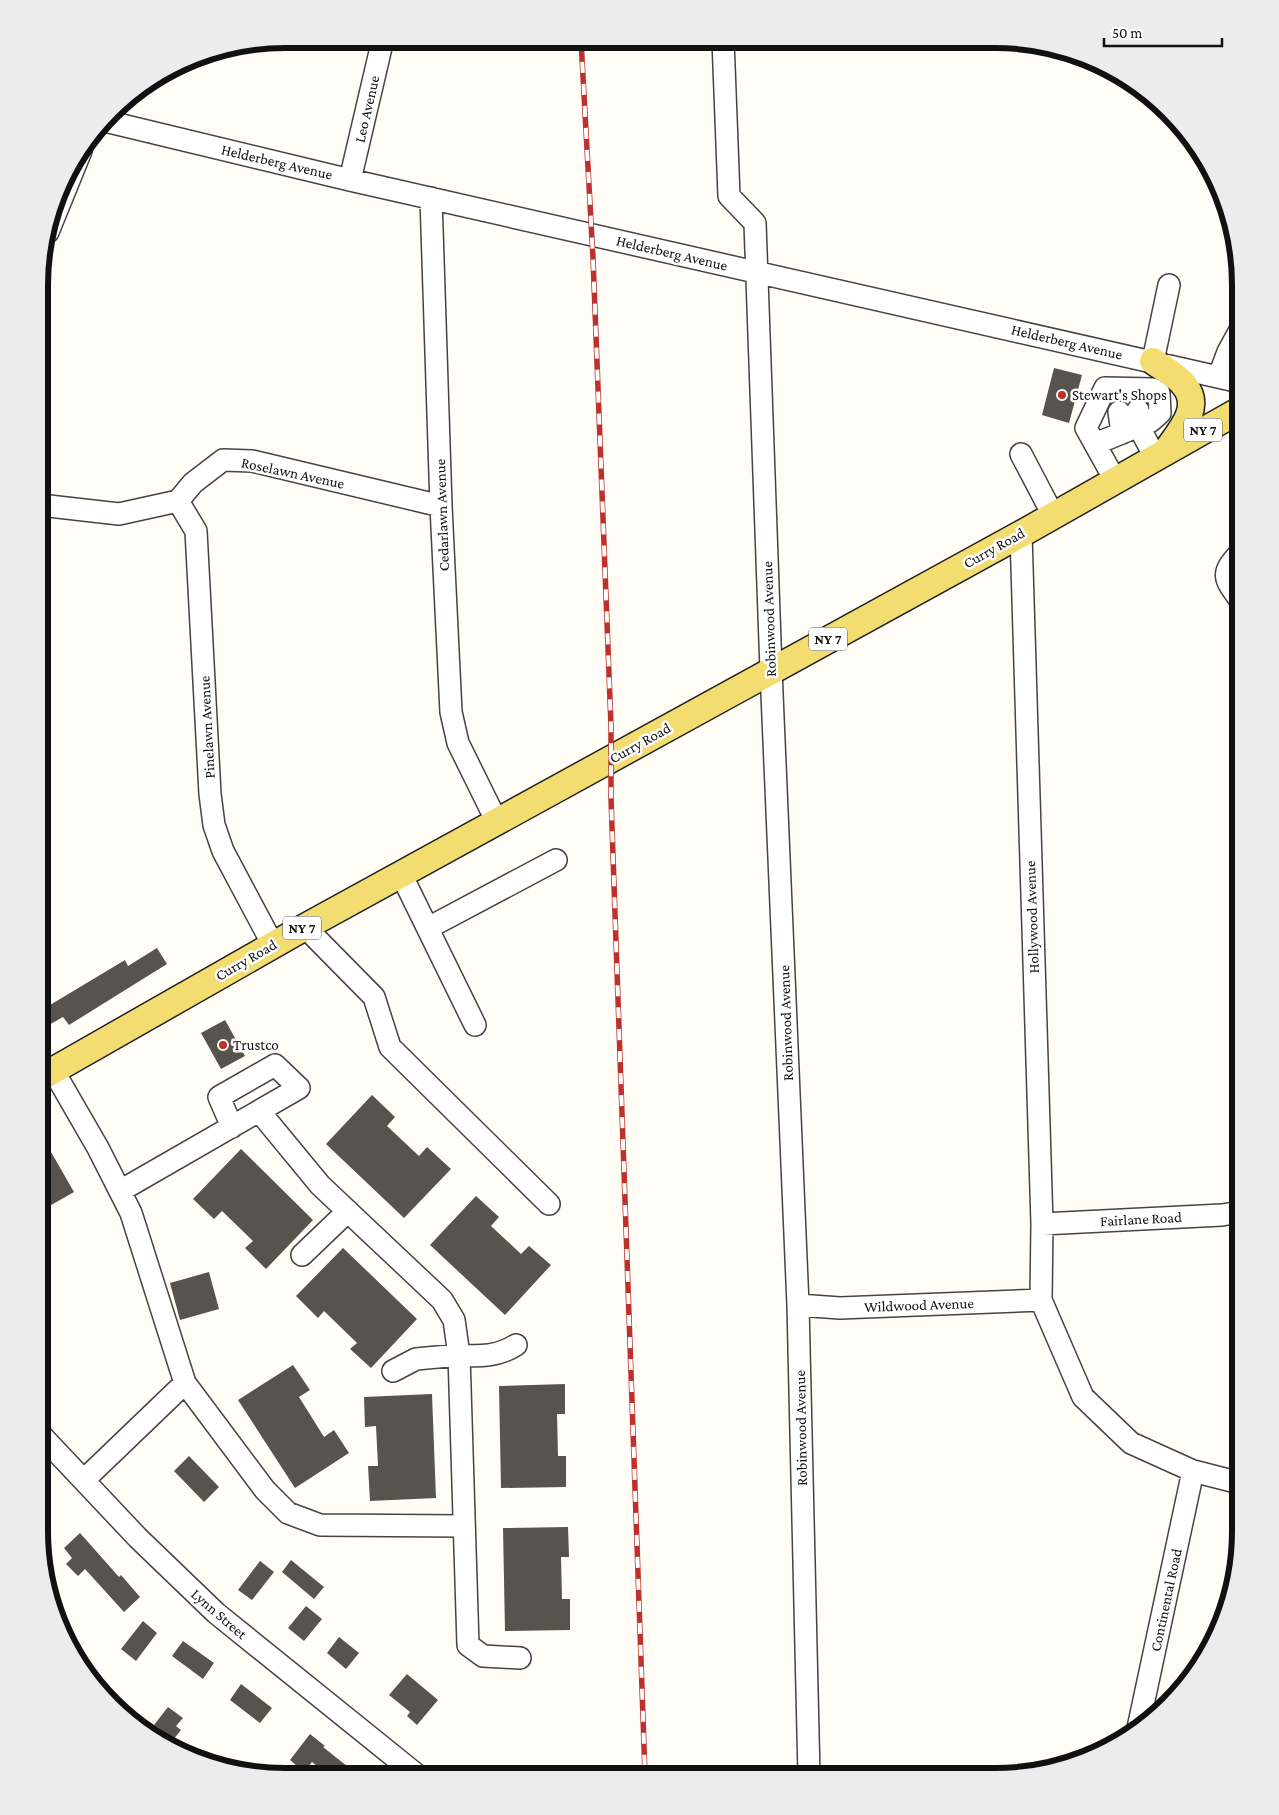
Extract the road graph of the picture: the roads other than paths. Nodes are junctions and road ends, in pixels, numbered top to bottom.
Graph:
1 (381, 48) edge
2 (723, 48) edge
3 (111, 123) edge
4 (350, 180) junction
5 (431, 198) junction
6 (756, 271) junction
7 (1169, 285) dead end
8 (1232, 345) edge
9 (1125, 355) junction
10 (1153, 361) junction
11 (1219, 376) junction
12 (1232, 380) edge
13 (1128, 405) junction
14 (1232, 414) edge
15 (1095, 444) junction
16 (1021, 454) dead end
17 (1161, 454) junction
18 (1115, 480) junction
19 (178, 501) junction
20 (48, 506) edge
21 (441, 506) junction
22 (1053, 515) junction
23 (1021, 534) junction
24 (1232, 561) edge
25 (1232, 590) edge
26 (771, 670) junction
27 (497, 822) junction
28 (556, 860) dead end
29 (401, 874) junction
30 (305, 927) junction
31 (428, 928) junction
32 (273, 945) junction
33 (476, 1025) dead end
34 (48, 1073) edge
35 (48, 1077) edge
36 (259, 1112) junction
37 (232, 1127) junction
38 (120, 1191) junction
39 (549, 1204) dead end
40 (348, 1211) junction
41 (1232, 1213) edge
42 (1042, 1224) junction
43 (302, 1255) dead end
44 (1041, 1300) junction
45 (798, 1305) junction
46 (516, 1345) dead end
47 (459, 1355) junction
48 (393, 1371) dead end
49 (185, 1383) junction
50 (48, 1442) edge
51 (1193, 1471) junction
52 (84, 1480) junction
53 (1232, 1481) edge
54 (463, 1526) junction
55 (520, 1658) dead end
56 (1145, 1714) edge
57 (408, 1768) edge
58 (809, 1768) edge

1 - 4 street, Leo Avenue
2 - 6 street, Robinwood Avenue
3 - 4 street, Helderberg Avenue
4 - 5 street, Helderberg Avenue
5 - 6 street, Helderberg Avenue
5 - 21 street, Cedarlawn Avenue
6 - 9 street, Helderberg Avenue
6 - 26 street, Robinwood Avenue
7 - 10 street
8 - 11 street
9 - 10 street, Helderberg Avenue
9 - 13 street
10 - 11 street, Helderberg Avenue
10 - 17 main road
11 - 12 street, Helderberg Avenue
13 - 15 street
13 - 15 street
13 - 17 street
14 - 17 main road, Curry Road / NY 7
15 - 18 street
16 - 22 street
17 - 18 main road, Curry Road / NY 7
18 - 22 main road, Curry Road / NY 7
19 - 20 street
19 - 21 street, Roselawn Avenue
19 - 32 street, Pinelawn Avenue
21 - 27 street, Cedarlawn Avenue
22 - 23 main road, Curry Road / NY 7
23 - 26 main road, Curry Road / NY 7
23 - 42 street, Hollywood Avenue
24 - 25 street
26 - 27 main road, Curry Road / NY 7
26 - 45 street, Robinwood Avenue
27 - 29 main road, Curry Road / NY 7
28 - 31 street
29 - 30 main road, Curry Road / NY 7
29 - 31 street
30 - 32 main road, Curry Road / NY 7
30 - 39 street
31 - 33 street
32 - 34 main road, Curry Road / NY 7
35 - 38 street
36 - 37 street
36 - 37 street
36 - 40 street
37 - 38 street
38 - 49 street
40 - 43 street
40 - 47 street
41 - 42 street, Fairlane Road
42 - 44 street, Hollywood Avenue
44 - 45 street, Wildwood Avenue
44 - 51 street
45 - 58 street, Robinwood Avenue
46 - 47 street
47 - 48 street
47 - 54 street
49 - 52 street
49 - 54 street
50 - 52 street, Lynn Street
51 - 53 street
51 - 56 street, Continental Road
52 - 57 street, Lynn Street
54 - 55 street

